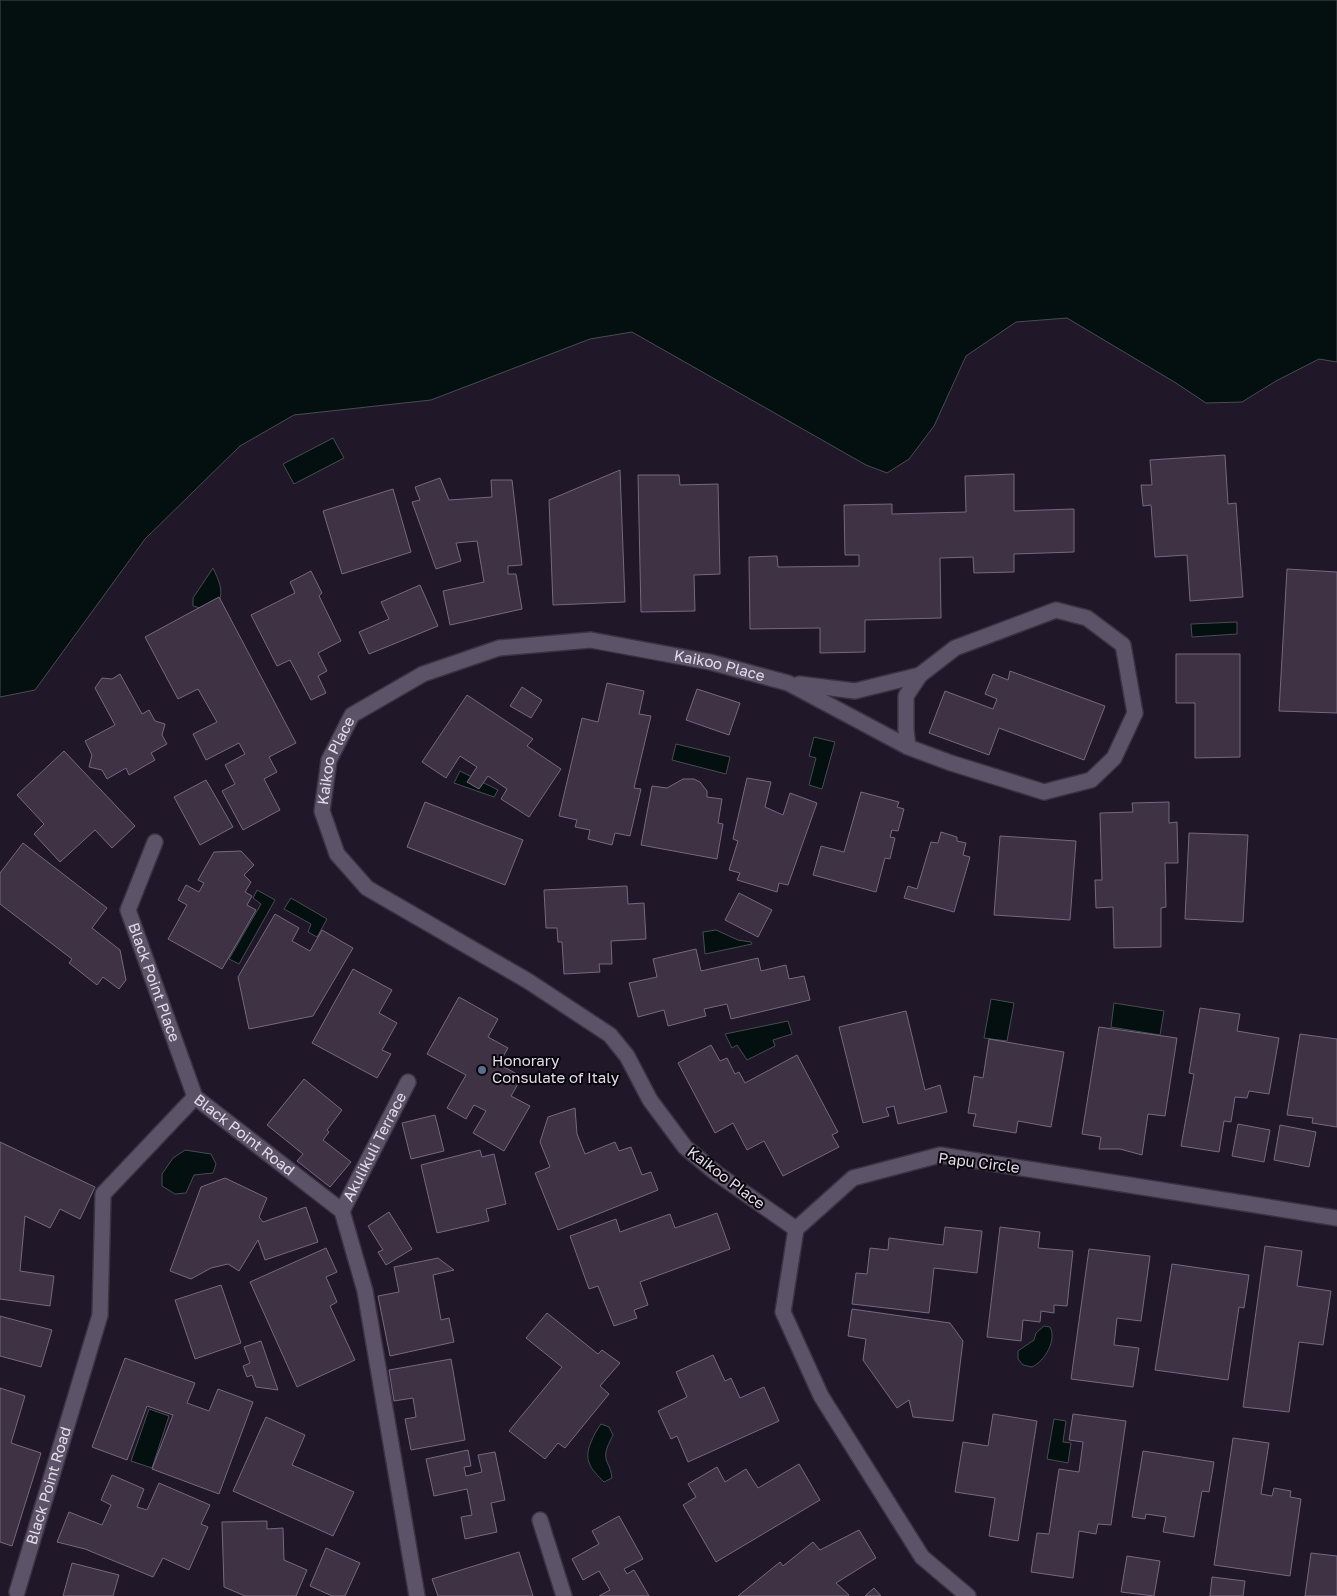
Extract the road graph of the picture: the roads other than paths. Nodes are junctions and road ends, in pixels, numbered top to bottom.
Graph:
1 (920, 675) junction
2 (788, 683) junction
3 (908, 747) junction
4 (155, 842) dead end
5 (408, 1082) dead end
6 (195, 1097) junction
7 (342, 1211) junction
8 (1337, 1218) edge
9 (796, 1229) junction
10 (540, 1520) dead end
11 (17, 1592) dead end
12 (417, 1596) edge
13 (564, 1596) edge
14 (968, 1596) edge

1 - 2 street
1 - 3 street, Kaikoo Place
1 - 3 street, Kaikoo Place
2 - 3 street, Kaikoo Place
2 - 9 street, Kaikoo Place
4 - 6 street, Black Point Place
5 - 7 street, Akulikuli Terrace
6 - 7 street, Black Point Road
6 - 11 street, Black Point Road
7 - 12 street
8 - 9 street, Papu Circle
9 - 14 street
10 - 13 street

